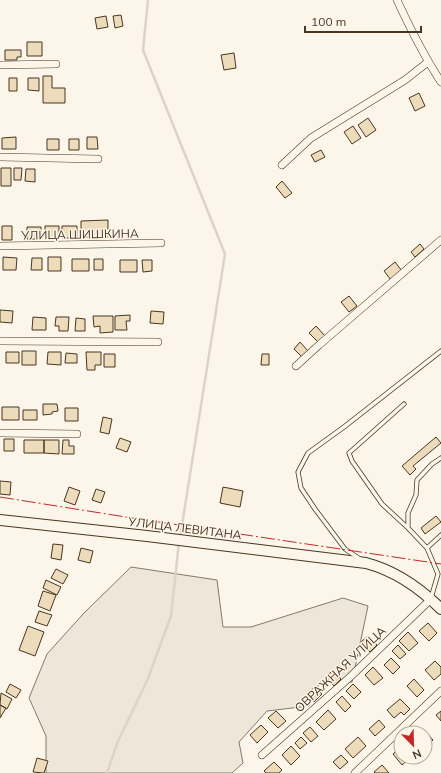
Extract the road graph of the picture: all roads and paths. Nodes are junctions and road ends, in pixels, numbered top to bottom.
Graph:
1 (397, 0) edge
2 (428, 62) junction
3 (0, 64) edge
4 (56, 64) dead end
5 (441, 82) edge
6 (0, 157) edge
7 (98, 159) dead end
8 (282, 165) dead end
9 (441, 240) edge
10 (161, 243) dead end
11 (0, 246) edge
12 (0, 341) edge
13 (158, 342) dead end
14 (441, 351) edge
15 (296, 366) dead end
16 (404, 404) dead end
17 (0, 433) edge
18 (77, 434) dead end
19 (441, 458) edge
20 (0, 520) edge
21 (408, 528) junction
22 (441, 535) edge
23 (427, 548) junction
24 (366, 563) junction
25 (431, 599) junction
26 (441, 609) edge
27 (441, 691) edge
28 (262, 754) dead end
29 (355, 773) edge

1 - 2 street
2 - 5 street
2 - 8 street
3 - 4 street
6 - 7 street
9 - 15 street
10 - 11 street, УЛИЦА ШИШКИНА
12 - 13 street
14 - 24 lane
16 - 21 lane
17 - 18 street
19 - 21 lane
20 - 24 main road, УЛИЦА ЛЕВИТАНА
21 - 23 lane
22 - 23 lane
23 - 25 lane
24 - 25 main road, УЛИЦА ЛЕВИТАНА
25 - 26 main road, УЛИЦА ЛЕВИТАНА
25 - 28 street, ОВРАЖНАЯ УЛИЦА
27 - 29 street

